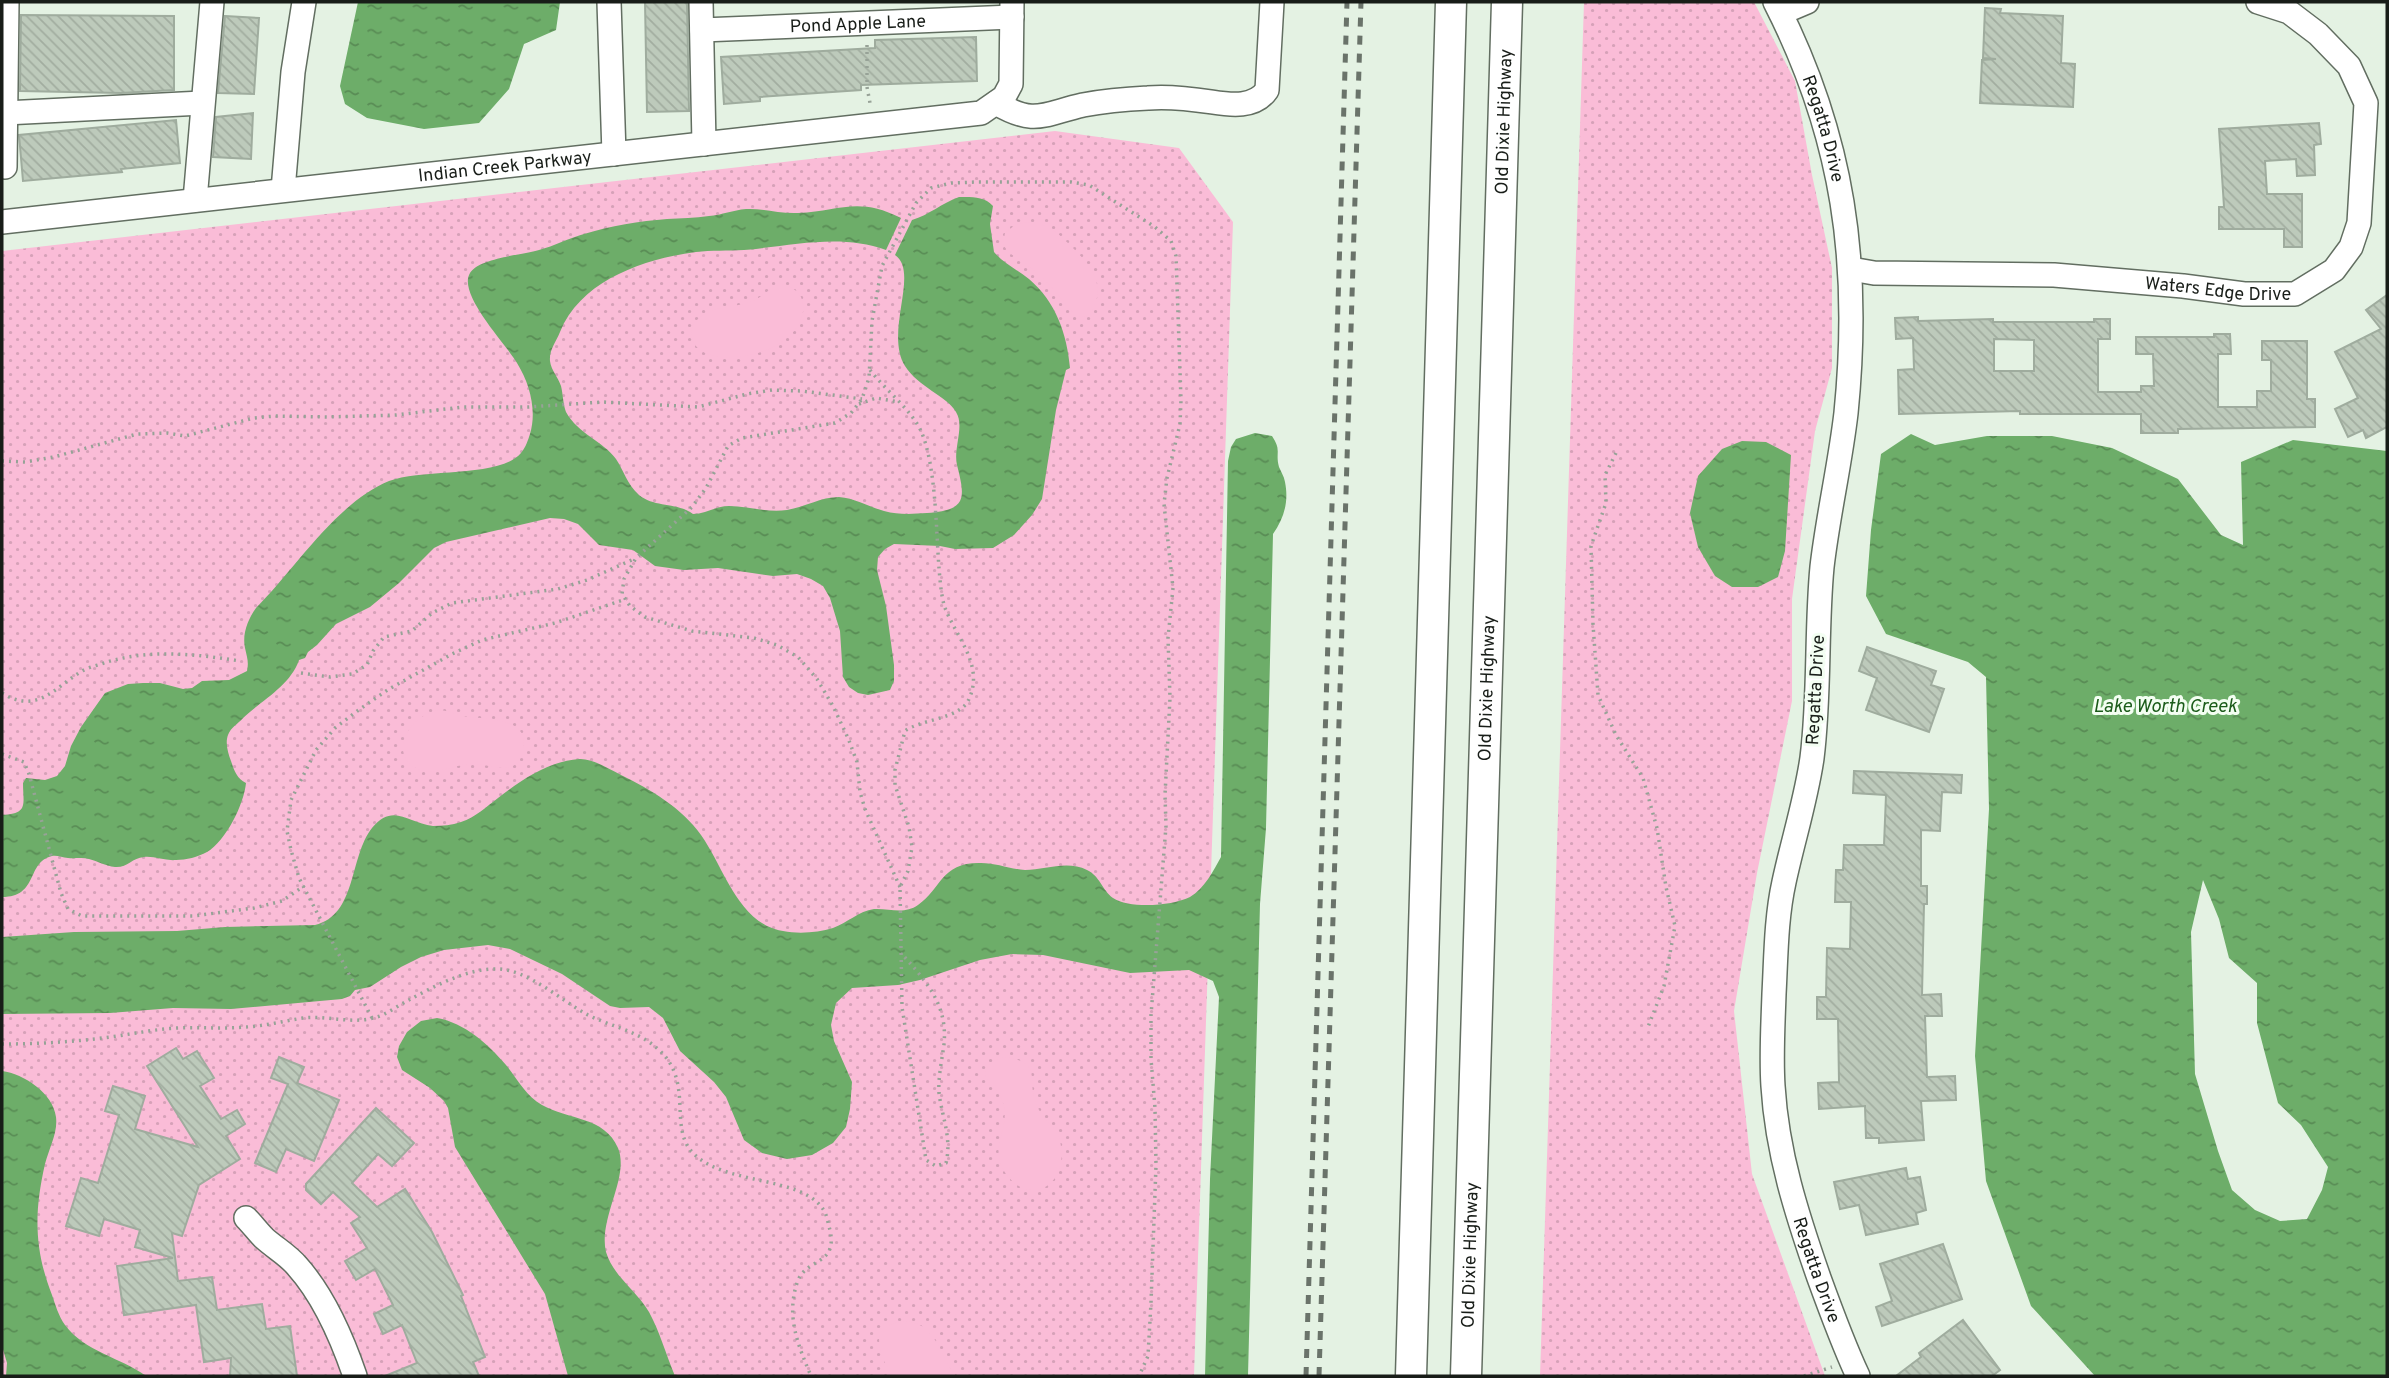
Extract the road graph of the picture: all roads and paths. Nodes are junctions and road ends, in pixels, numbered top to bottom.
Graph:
1 (7, 2) edge
2 (212, 2) edge
3 (304, 2) edge
4 (609, 2) edge
5 (701, 2) edge
6 (1272, 2) edge
7 (1451, 2) edge
8 (1507, 2) edge
9 (1807, 2) edge
10 (2258, 2) edge
11 (1778, 8) edge
12 (1012, 9) edge
13 (702, 30) junction
14 (867, 36) dead end
15 (1000, 100) junction
16 (202, 103) junction
17 (870, 103) dead end
18 (5, 113) junction
19 (704, 144) junction
20 (614, 153) junction
21 (5, 167) dead end
22 (283, 190) junction
23 (195, 200) junction
24 (2, 222) edge
25 (1851, 269) junction
26 (869, 369) junction
27 (862, 399) junction
28 (899, 402) junction
29 (857, 405) junction
30 (1616, 453) dead end
31 (2, 461) edge
32 (636, 558) junction
33 (626, 600) junction
34 (240, 660) dead end
35 (301, 673) dead end
36 (2, 693) edge
37 (2, 754) edge
38 (304, 886) junction
39 (900, 887) junction
40 (901, 953) junction
41 (372, 1018) junction
42 (1648, 1027) dead end
43 (2, 1044) edge
44 (246, 1218) dead end
45 (1832, 1367) dead end
46 (355, 1376) edge
47 (811, 1376) edge
48 (1139, 1376) edge
49 (1411, 1376) edge
50 (1466, 1376) edge
51 (1804, 1376) edge
52 (1858, 1376) edge

1 - 18 street
2 - 16 street
3 - 22 street
4 - 20 street
5 - 13 street
6 - 15 street
7 - 49 main road
8 - 50 main road, Old Dixie Highway
9 - 11 street
10 - 25 street, Waters Edge Drive
11 - 25 street, Regatta Drive
12 - 13 street, Pond Apple Lane
12 - 15 street
13 - 19 street
14 - 17 path
15 - 19 street, Indian Creek Parkway
16 - 18 street
16 - 23 street
18 - 21 street
19 - 20 street, Indian Creek Parkway
20 - 22 street, Indian Creek Parkway
22 - 23 street, Indian Creek Parkway
23 - 24 street, Indian Creek Parkway
25 - 52 street, Regatta Drive
26 - 27 path
26 - 28 path
26 - 48 path
27 - 29 path
27 - 31 path
28 - 29 path
28 - 39 path
29 - 32 path
30 - 42 path
32 - 33 path
32 - 35 path
33 - 38 path
33 - 39 path
34 - 36 path
37 - 38 path
38 - 41 path
39 - 40 path
40 - 40 path
41 - 43 path
41 - 47 path
44 - 46 street
45 - 51 path

